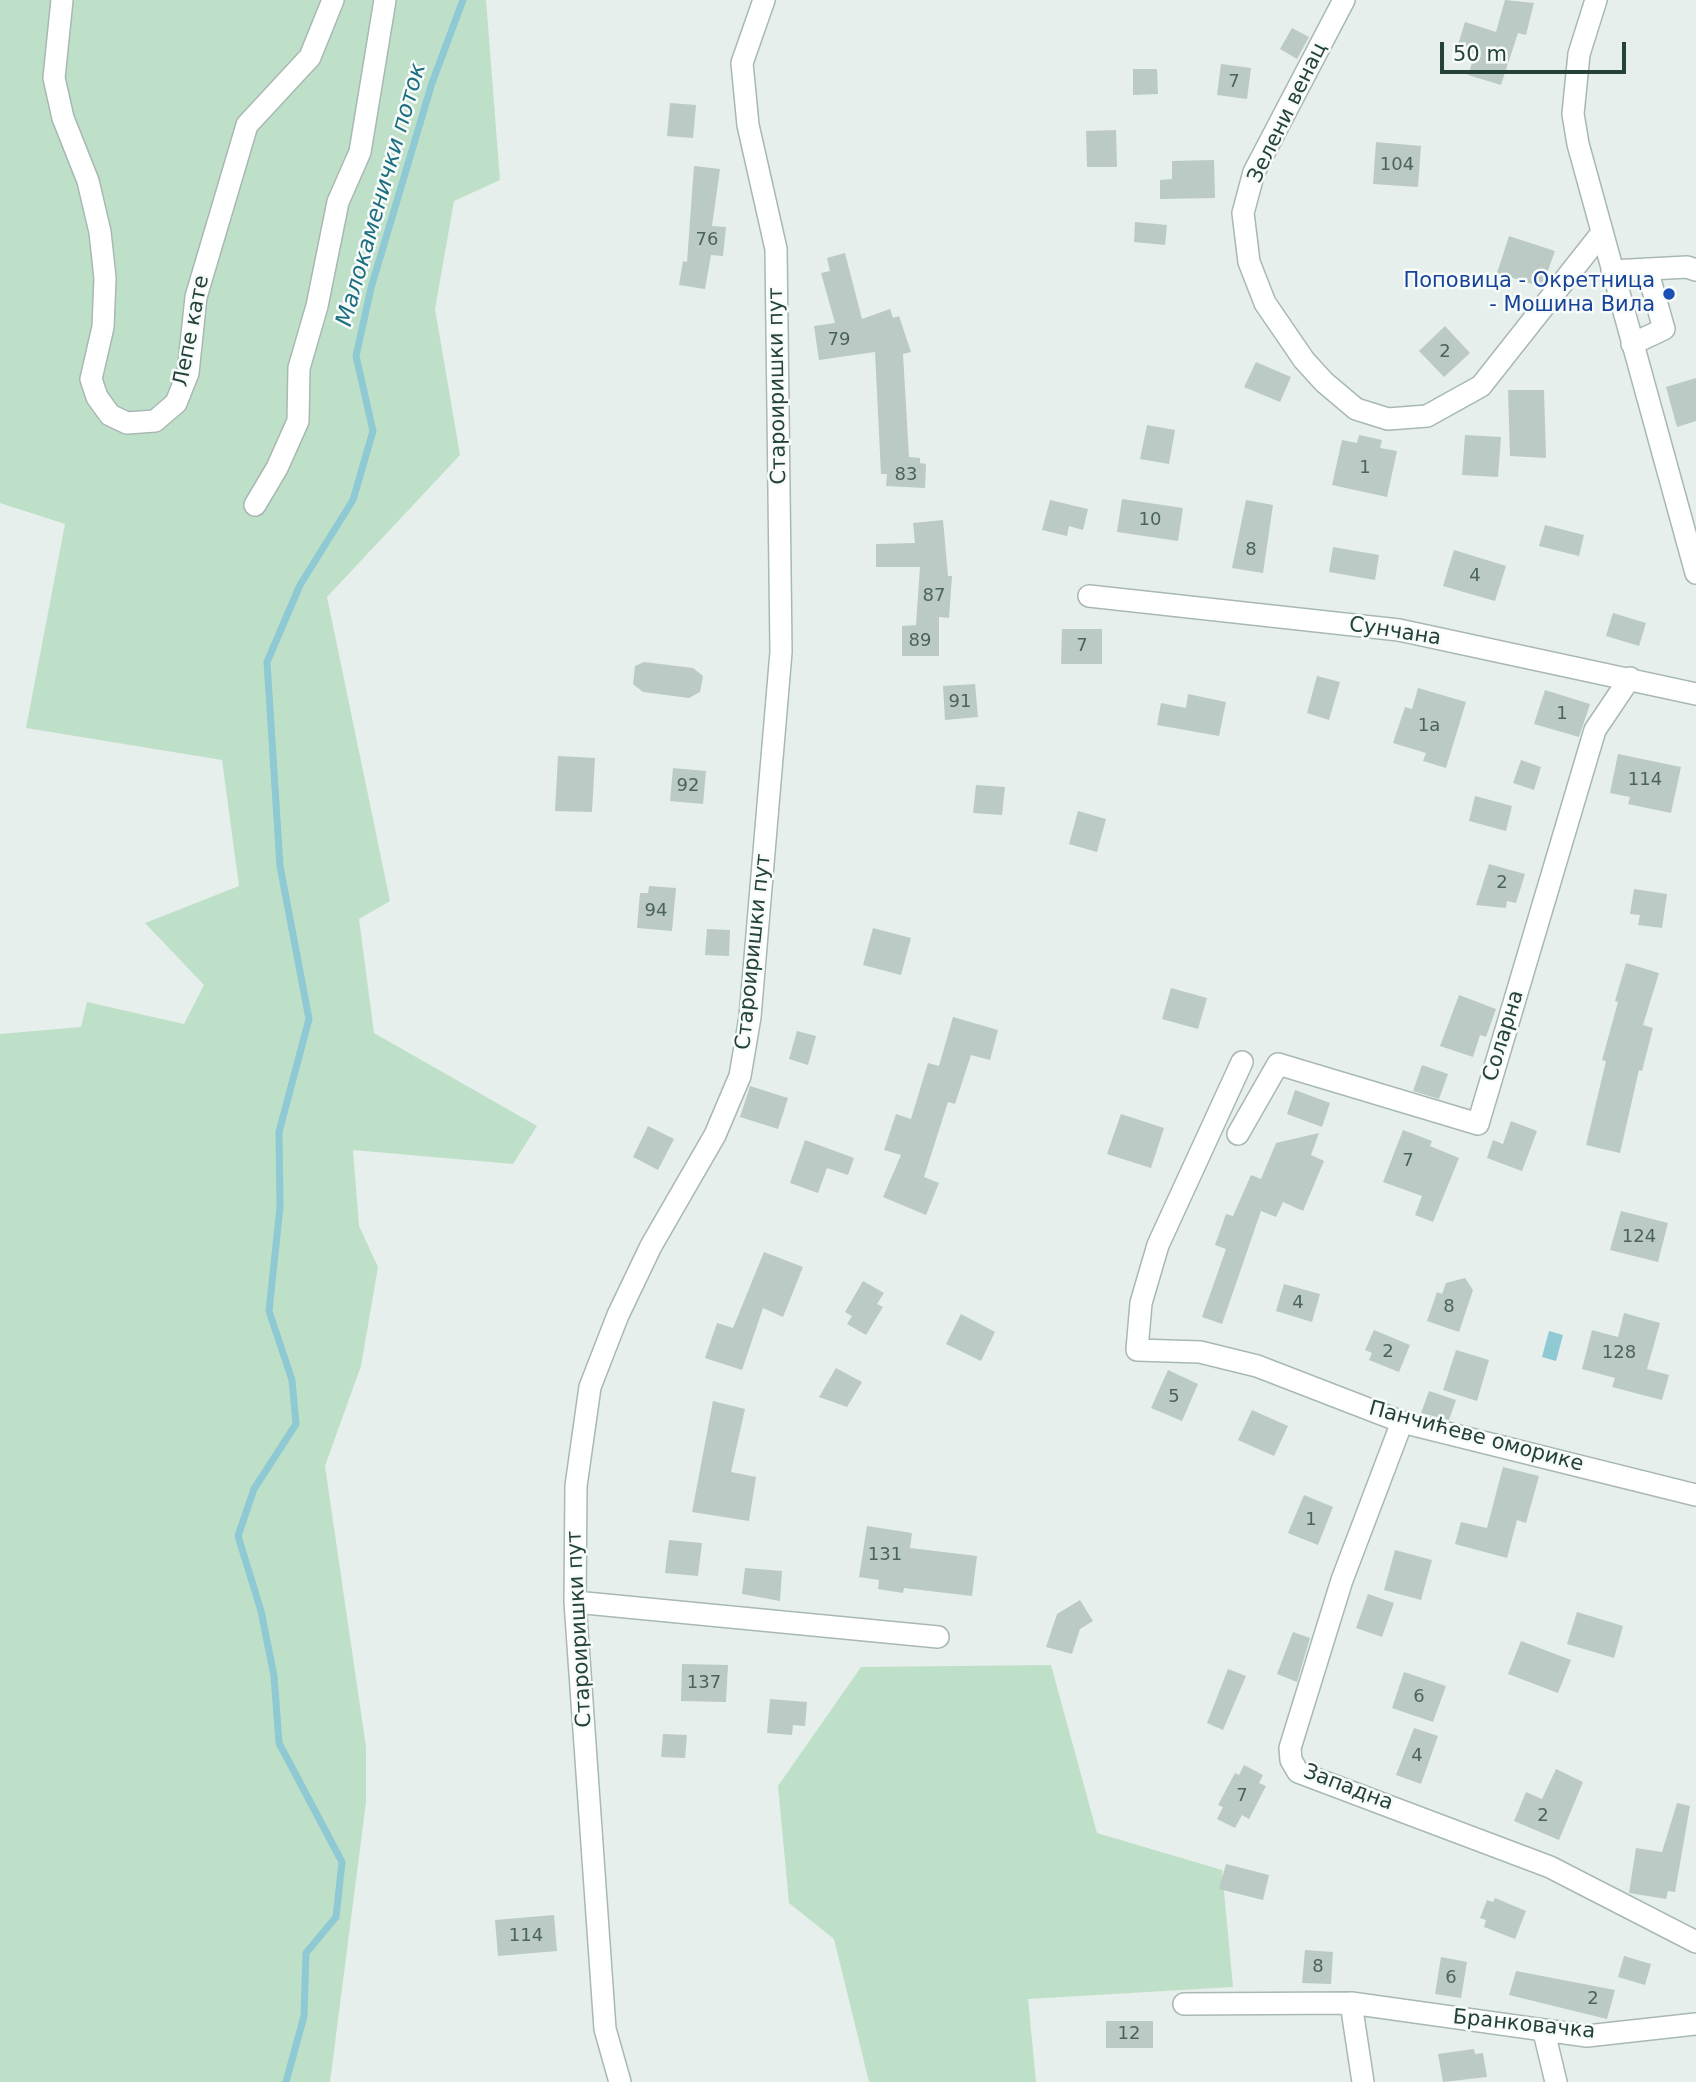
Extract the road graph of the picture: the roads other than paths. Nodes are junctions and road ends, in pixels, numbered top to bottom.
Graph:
1 (62, 0) edge
2 (333, 0) edge
3 (385, 0) edge
4 (764, 0) edge
5 (1344, 0) edge
6 (1596, 0) edge
7 (1601, 233) junction
8 (1647, 269) junction
9 (1696, 270) edge
10 (1612, 271) junction
11 (1632, 344) junction
12 (255, 505) dead end
13 (1696, 573) edge
14 (1089, 596) dead end
15 (1630, 678) junction
16 (1696, 694) edge
17 (1242, 1062) dead end
18 (1238, 1134) dead end
19 (1402, 1422) junction
20 (1696, 1495) edge
21 (575, 1602) junction
22 (938, 1637) dead end
23 (1696, 1942) edge
24 (1352, 2003) junction
25 (1184, 2004) dead end
26 (1696, 2024) edge
27 (1545, 2032) junction
28 (620, 2081) edge
29 (1363, 2082) edge
30 (1556, 2082) edge

1 - 2 street, Лепе кате
3 - 12 street
4 - 21 street, Староиришки пут
5 - 7 street, Зелени венац
6 - 7 street
7 - 10 street
8 - 9 street
8 - 10 street
8 - 11 street
10 - 11 street
11 - 13 street
14 - 15 street, Сунчана
15 - 16 street, Сунчана
15 - 18 street, Соларна
17 - 19 street, Панчићеве оморике
19 - 20 street, Панчићеве оморике
19 - 23 street, Западна
21 - 22 street
21 - 28 street, Староиришки пут
24 - 25 street, Бранковачка
24 - 27 street, Бранковачка
24 - 29 street
26 - 27 street, Бранковачка
27 - 30 street

